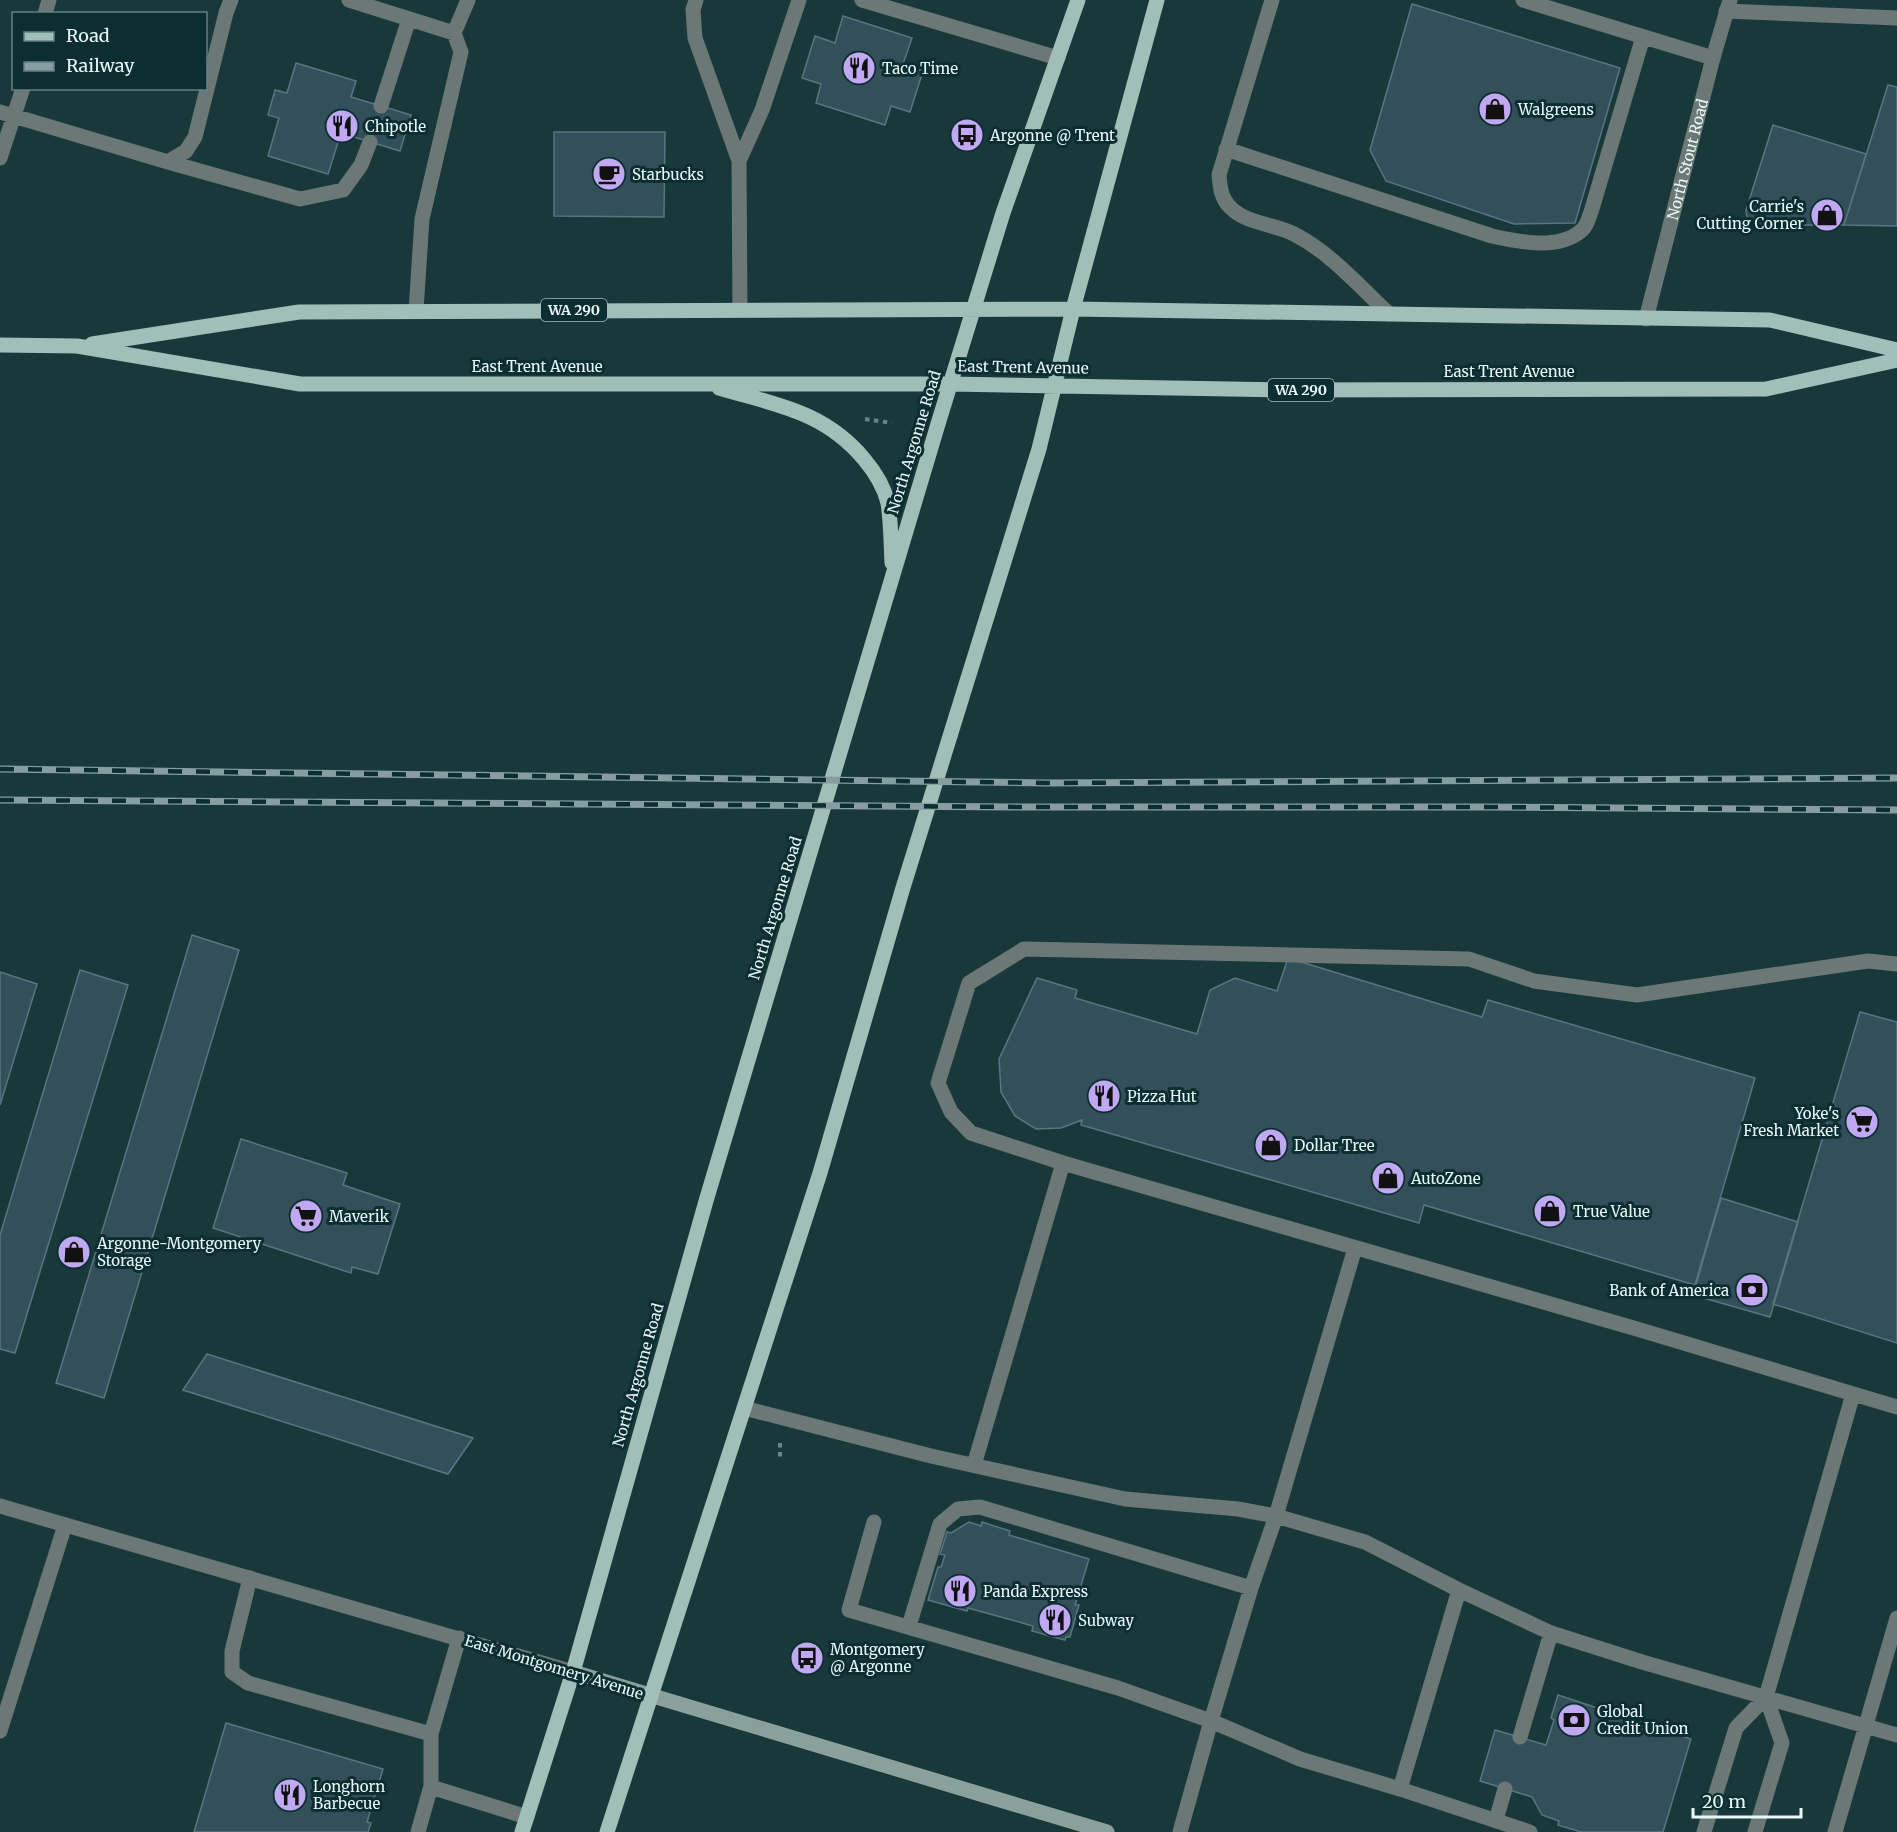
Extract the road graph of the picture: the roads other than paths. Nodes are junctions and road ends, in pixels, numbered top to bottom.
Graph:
1 (231, 0) edge
2 (349, 0) edge
3 (468, 0) edge
4 (696, 0) edge
5 (799, 0) edge
6 (862, 0) edge
7 (1078, 0) edge
8 (1157, 0) edge
9 (1272, 0) edge
10 (1523, 0) edge
11 (1728, 6) edge
12 (1897, 18) edge
13 (410, 19) junction
14 (454, 33) junction
15 (1643, 37) junction
16 (1058, 58) junction
17 (1713, 58) junction
18 (207, 89) edge
19 (22, 90) edge
20 (207, 90) edge
21 (381, 106) dead end
22 (0, 112) edge
23 (15, 116) junction
24 (370, 142) dead end
25 (1226, 149) junction
26 (0, 158) edge
27 (739, 161) junction
28 (168, 162) junction
29 (973, 309) junction
30 (1073, 309) junction
31 (740, 310) junction
32 (416, 311) junction
33 (1389, 314) junction
34 (1646, 319) junction
35 (0, 345) edge
36 (77, 346) junction
37 (1897, 350) edge
38 (1897, 360) edge
39 (702, 384) junction
40 (950, 384) junction
41 (1054, 385) junction
42 (893, 575) junction
43 (1897, 964) edge
44 (1062, 1163) junction
45 (1355, 1248) junction
46 (1853, 1394) junction
47 (1897, 1407) edge
48 (744, 1408) junction
49 (974, 1465) junction
50 (0, 1506) edge
51 (1276, 1516) junction
52 (874, 1522) dead end
53 (65, 1525) junction
54 (250, 1578) junction
55 (1251, 1588) junction
56 (1459, 1590) junction
57 (1897, 1618) edge
58 (909, 1626) junction
59 (1551, 1633) junction
60 (459, 1638) junction
61 (573, 1672) junction
62 (651, 1696) junction
63 (1766, 1697) junction
64 (1211, 1721) junction
65 (1866, 1726) junction
66 (0, 1731) edge
67 (431, 1734) junction
68 (1897, 1735) edge
69 (1520, 1737) dead end
70 (431, 1786) junction
71 (1505, 1789) dead end
72 (1400, 1790) junction
73 (527, 1817) junction
74 (1496, 1820) junction
75 (418, 1832) edge
76 (522, 1832) edge
77 (607, 1832) edge
78 (1107, 1832) edge
79 (1180, 1832) edge
80 (1530, 1832) edge
81 (1704, 1832) edge
82 (1755, 1832) edge
83 (1835, 1832) edge

1 - 18 street
2 - 13 street
3 - 14 street
4 - 27 street
5 - 27 street
6 - 16 street
7 - 16 main road, North Argonne Road
8 - 30 main road
9 - 25 street
10 - 15 street
11 - 12 street
11 - 17 street, North Stout Road
13 - 14 street
13 - 21 street
14 - 32 street
15 - 17 street
15 - 25 street
16 - 29 main road, North Argonne Road
17 - 34 street, North Stout Road
19 - 23 street
20 - 28 street
22 - 23 street
23 - 26 street
23 - 28 street
24 - 28 street
25 - 33 street
27 - 31 street
29 - 30 main road, East Trent Avenue / WA 290
29 - 31 main road, East Trent Avenue / WA 290
29 - 40 main road, North Argonne Road
30 - 33 main road, East Trent Avenue / WA 290
30 - 41 main road
31 - 32 main road, East Trent Avenue / WA 290
32 - 36 main road, East Trent Avenue / WA 290
33 - 34 main road, East Trent Avenue / WA 290
34 - 37 main road, East Trent Avenue / WA 290
35 - 36 main road, East Trent Avenue / WA 290
36 - 39 main road, East Trent Avenue / WA 290
38 - 41 main road, East Trent Avenue / WA 290
39 - 40 main road, East Trent Avenue / WA 290
39 - 42 main road
40 - 41 main road, East Trent Avenue / WA 290
40 - 42 main road, North Argonne Road
41 - 48 main road
42 - 61 main road, North Argonne Road
43 - 44 street
44 - 45 street
44 - 49 street
45 - 46 street
45 - 51 street
46 - 47 street
46 - 63 street
48 - 49 street
48 - 62 main road
49 - 51 street
50 - 53 street, East Montgomery Avenue
51 - 55 street
51 - 56 street
52 - 58 street
53 - 54 street, East Montgomery Avenue
53 - 66 street
54 - 60 street, East Montgomery Avenue
54 - 67 street
55 - 58 street
55 - 64 street
56 - 59 street
56 - 72 street
57 - 65 street
58 - 64 street
59 - 63 street
59 - 69 street
60 - 61 street, East Montgomery Avenue
60 - 67 street
61 - 62 main road, East Montgomery Avenue
61 - 73 main road, North Argonne Road
62 - 77 main road
62 - 78 main road, East Montgomery Avenue
63 - 65 street
63 - 81 street
63 - 82 street
64 - 72 street
64 - 79 street
65 - 68 street
65 - 83 street
67 - 70 street
70 - 73 street
70 - 75 street
71 - 74 street
72 - 74 street
73 - 76 main road, North Argonne Road
74 - 80 street

